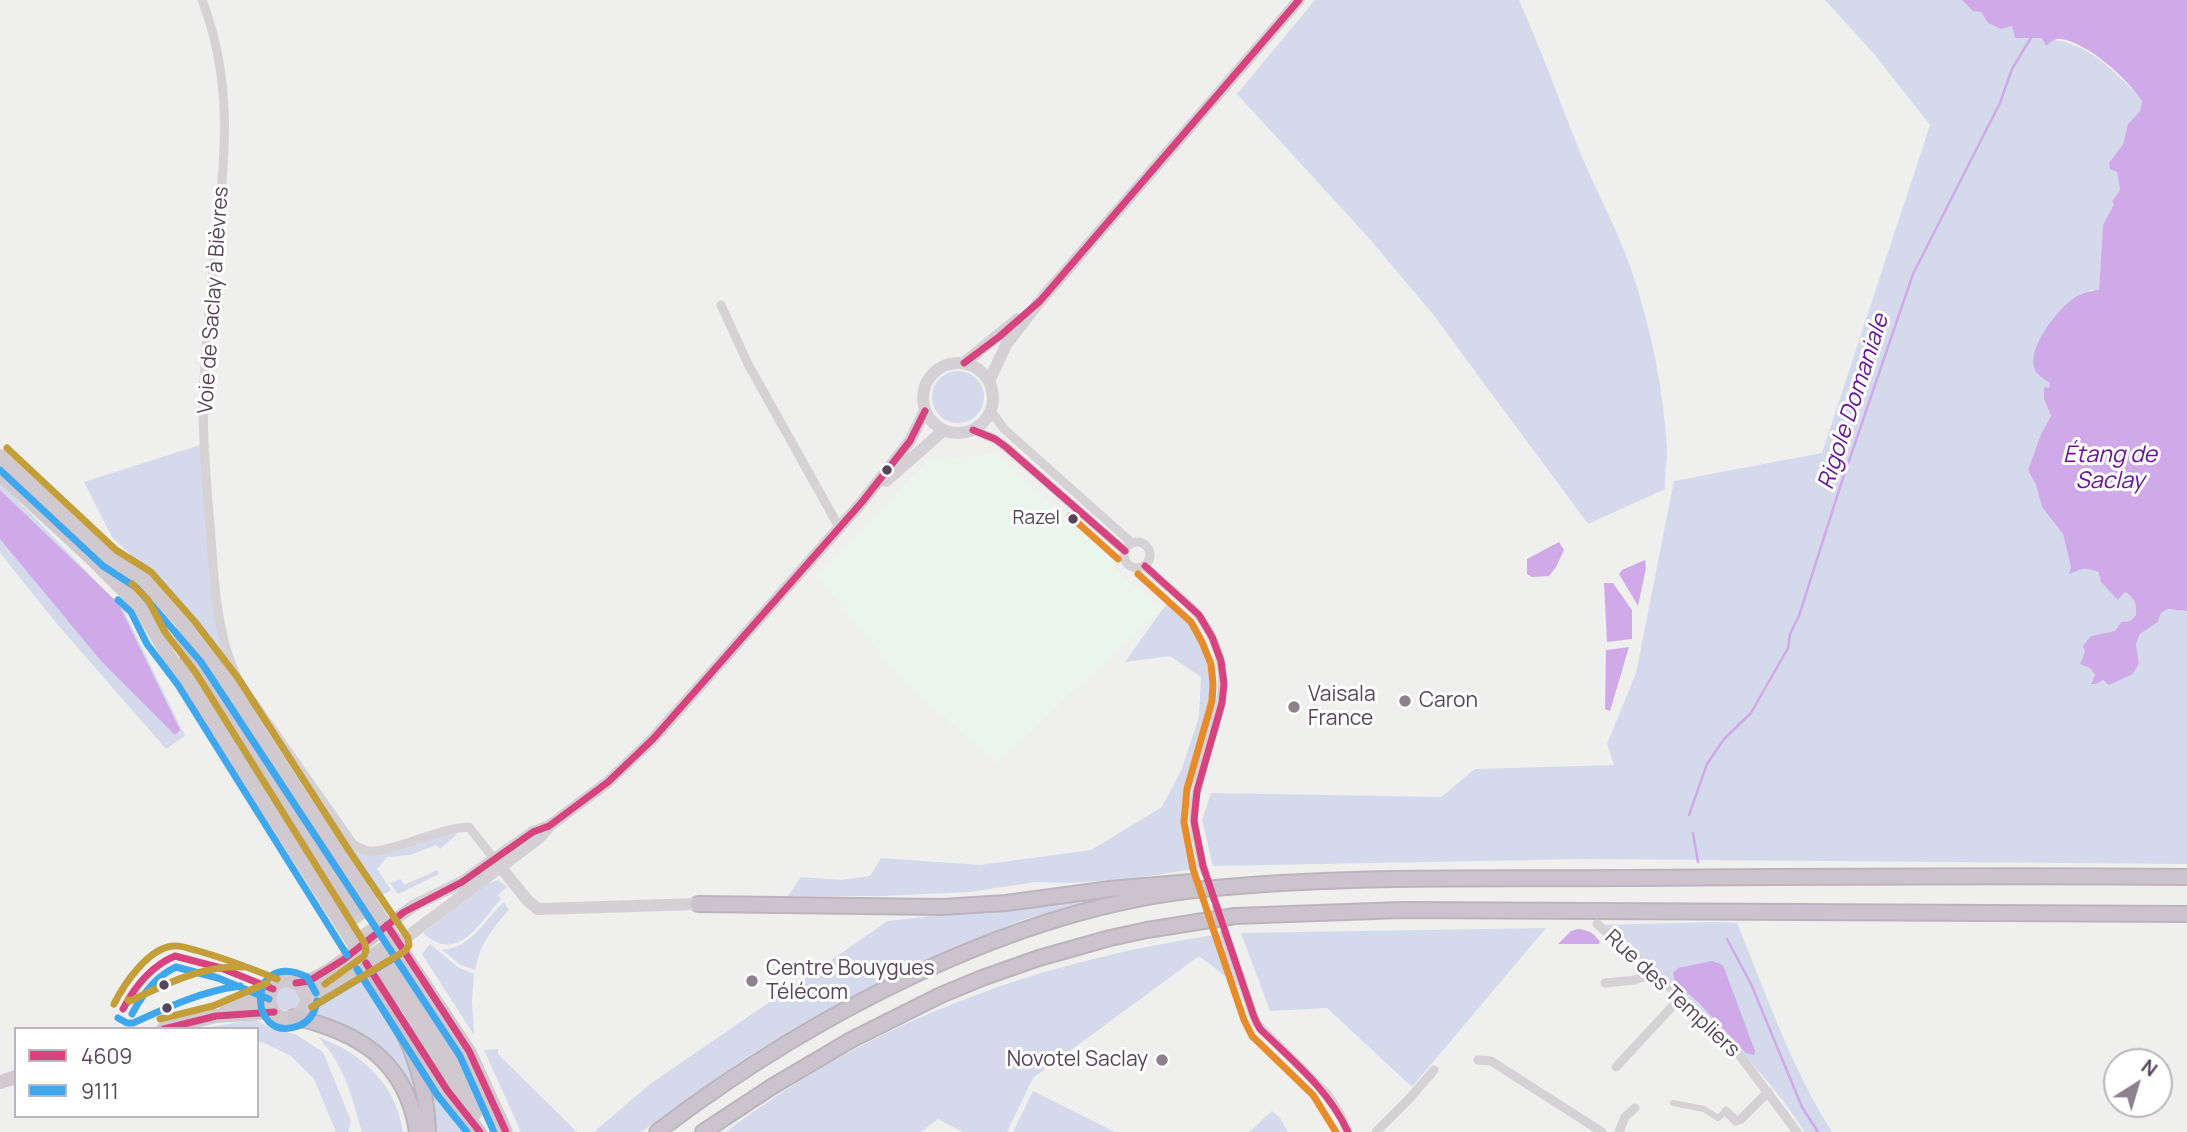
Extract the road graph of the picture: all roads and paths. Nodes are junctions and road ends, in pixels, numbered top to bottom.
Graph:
1 (202, 0) edge
2 (1299, 0) edge
3 (1040, 301) junction
4 (721, 305) dead end
5 (964, 363) junction
6 (989, 381) junction
7 (925, 411) junction
8 (990, 411) junction
9 (944, 430) junction
10 (973, 430) junction
11 (0, 456) edge
12 (0, 474) edge
13 (862, 502) junction
14 (839, 527) junction
15 (1132, 543) junction
16 (1125, 551) junction
17 (110, 558) junction
18 (1145, 566) junction
19 (140, 607) junction
20 (498, 864) junction
21 (1203, 866) tunnel mouth
22 (2187, 877) edge
23 (1219, 888) junction
24 (695, 904) joint
25 (2187, 914) edge
26 (1597, 924) dead end
27 (387, 925) junction
28 (1227, 939) tunnel mouth
29 (399, 943) junction
30 (356, 949) junction
31 (366, 963) junction
32 (385, 973) junction
33 (1654, 973) junction
34 (296, 983) junction
35 (1605, 983) dead end
36 (271, 993) junction
37 (1681, 997) junction
38 (307, 998) junction
39 (274, 1012) junction
40 (216, 1016) junction
41 (293, 1017) junction
42 (171, 1027) edge
43 (1478, 1060) dead end
44 (1616, 1067) dead end
45 (1434, 1070) dead end
46 (1768, 1092) junction
47 (1673, 1103) dead end
48 (1635, 1108) dead end
49 (1726, 1111) joint
50 (418, 1132) edge
51 (428, 1132) edge
52 (480, 1132) edge
53 (488, 1132) edge
54 (505, 1132) edge
55 (657, 1132) edge
56 (703, 1132) edge
57 (1348, 1132) edge
58 (1376, 1132) edge
59 (1602, 1132) edge
60 (1619, 1132) edge
61 (1797, 1132) edge

1 - 20 street, Voie de Saclay à Bièvres
2 - 3 main road
3 - 5 main road
3 - 6 main road
4 - 14 street
5 - 6 main road
5 - 7 main road
6 - 8 main road
7 - 9 main road
7 - 13 main road
8 - 10 main road
8 - 15 street
9 - 10 main road
9 - 13 main road
10 - 16 street
11 - 17 main road
12 - 19 main road
13 - 14 main road
14 - 20 main road
15 - 16 street
15 - 18 street
16 - 18 street
17 - 19 main road
17 - 27 main road
18 - 21 street
19 - 30 main road
20 - 24 main road
20 - 27 main road
20 - 29 main road
22 - 23 highway
23 - 24 highway
23 - 55 highway
25 - 56 highway
26 - 33 street, Rue des Templiers
27 - 29 main road
27 - 30 main road
28 - 57 street
29 - 31 main road
29 - 54 main road
30 - 31 main road
30 - 34 main road
31 - 32 main road
31 - 38 main road
32 - 51 highway
32 - 52 main road
32 - 53 main road
32 - 54 main road
33 - 35 street
33 - 37 street, Rue des Templiers
34 - 36 main road
34 - 38 main road
36 - 39 main road
36 - 40 main road
37 - 44 street
37 - 46 street, Rue des Templiers
38 - 41 main road
39 - 40 main road
39 - 41 main road
40 - 42 main road
41 - 50 highway
43 - 59 street
45 - 58 street
46 - 49 street
46 - 61 street, Rue des Templiers
47 - 49 street
48 - 60 street

